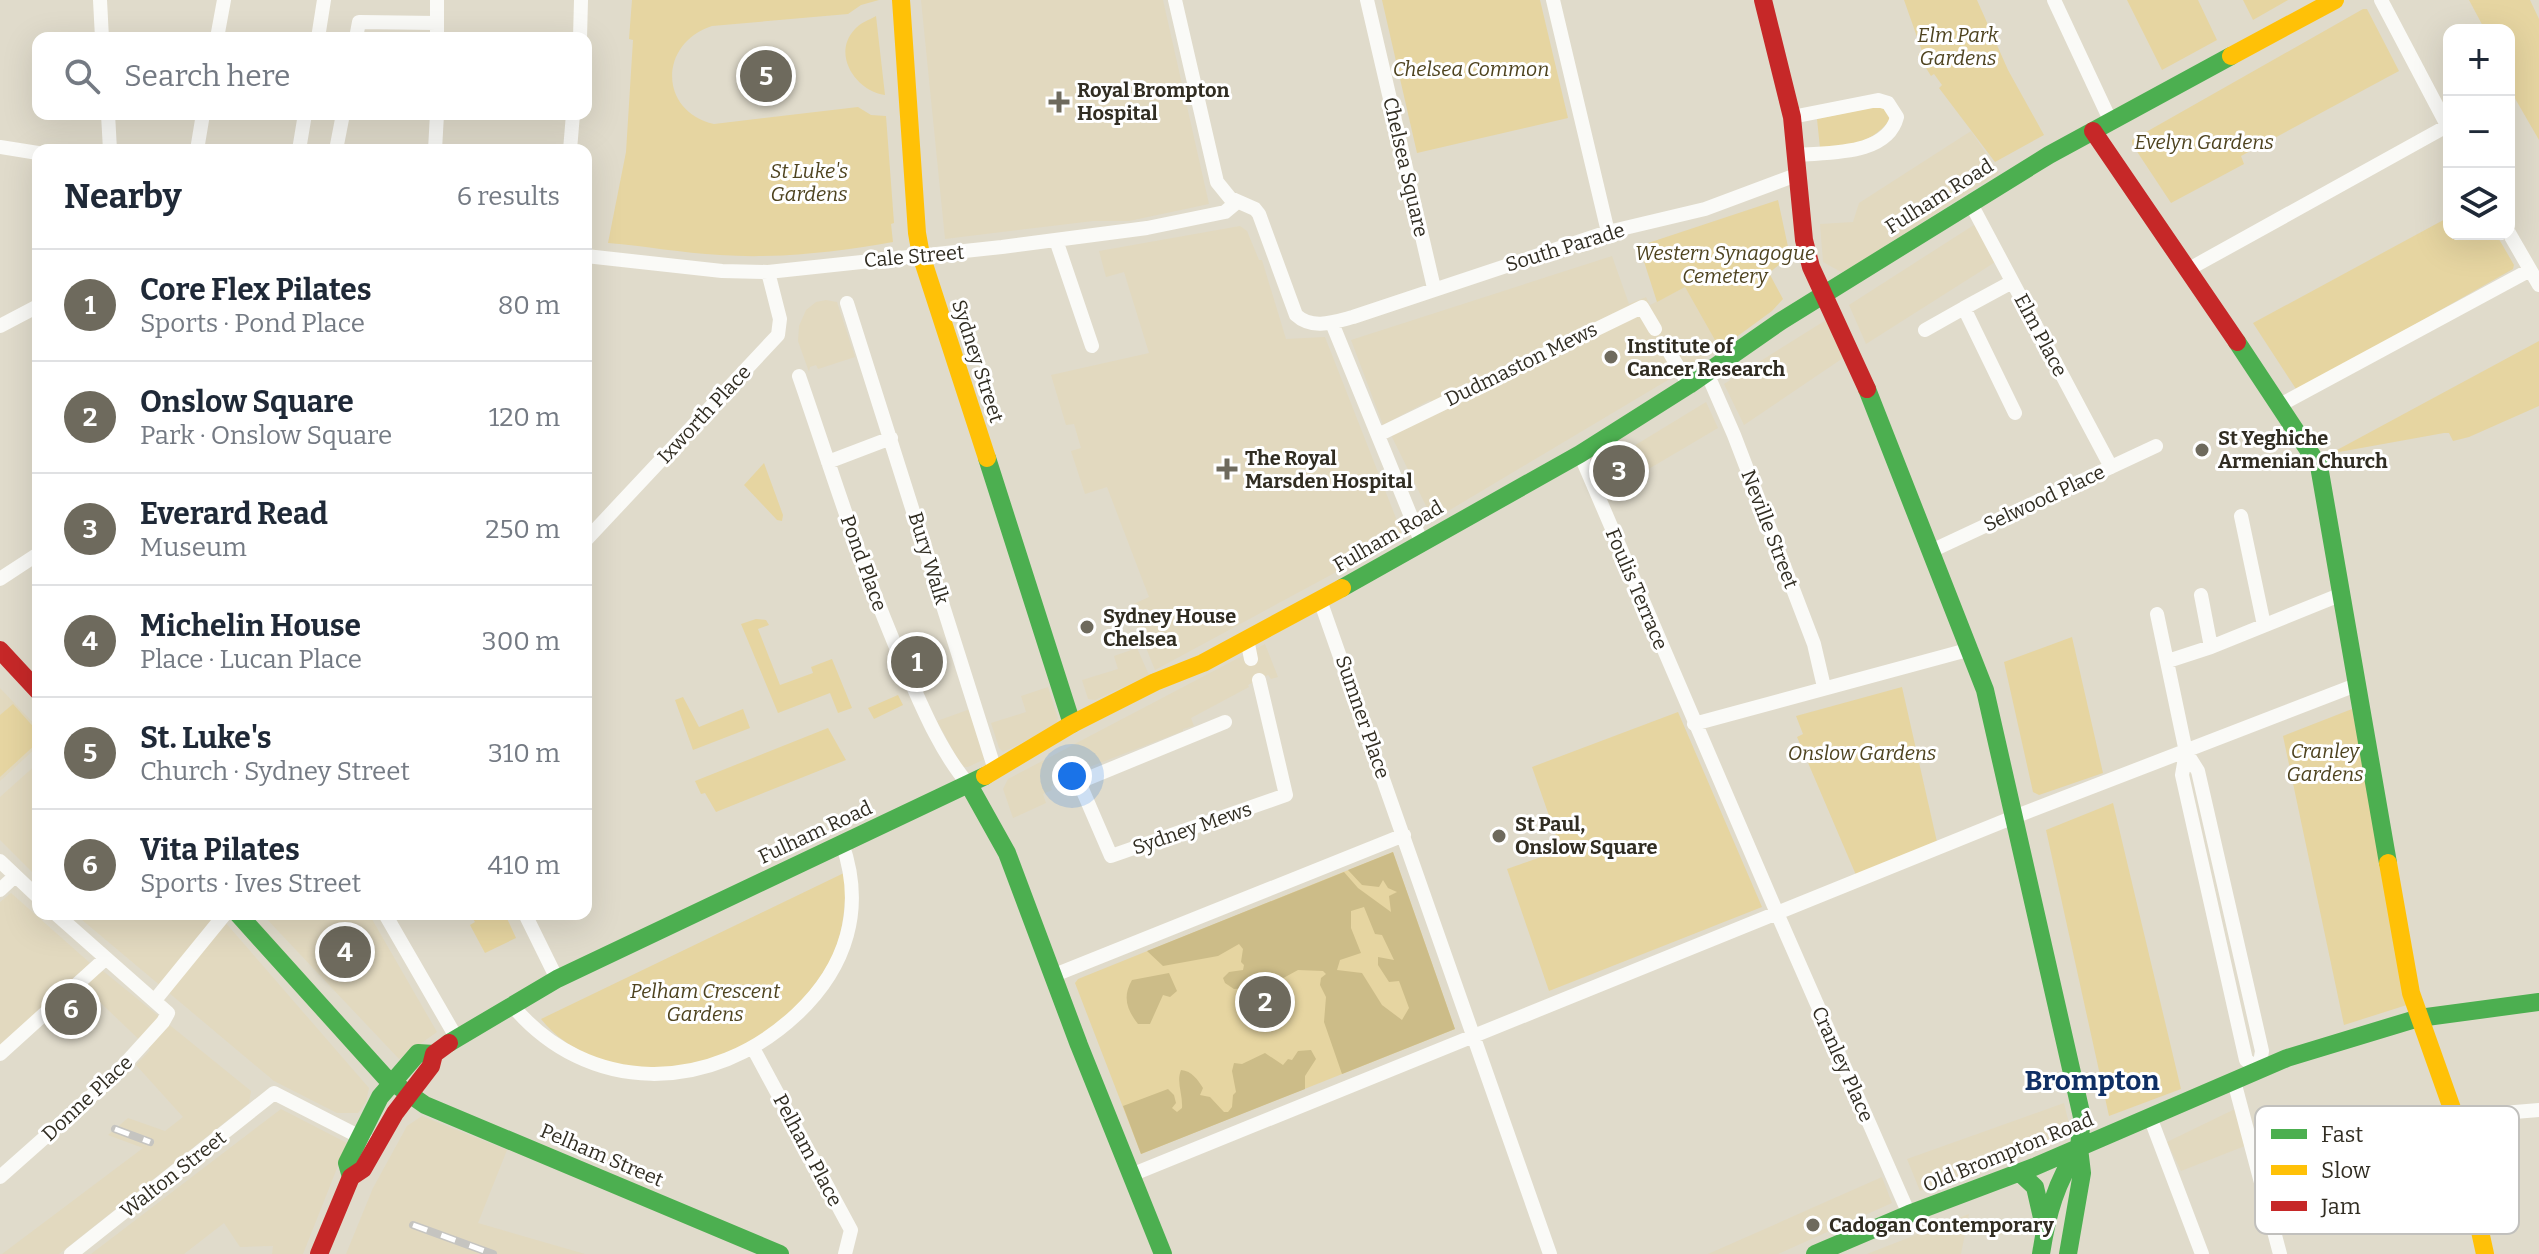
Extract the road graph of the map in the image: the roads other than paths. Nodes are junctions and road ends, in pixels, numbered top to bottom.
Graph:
1 (100, 0) edge
2 (224, 0) edge
3 (324, 0) edge
4 (437, 0) edge
5 (581, 0) edge
6 (901, 0) edge
7 (1175, 0) edge
8 (1367, 0) edge
9 (1553, 0) edge
10 (1763, 0) edge
11 (2054, 0) edge
12 (2335, 0) edge
13 (2381, 0) edge
14 (437, 30) edge
15 (102, 32) edge
16 (218, 32) edge
17 (319, 32) edge
18 (357, 32) edge
19 (580, 32) edge
20 (1792, 117) junction
21 (2443, 118) edge
22 (108, 120) edge
23 (202, 120) edge
24 (304, 120) edge
25 (342, 120) edge
26 (437, 120) edge
27 (572, 120) edge
28 (2111, 122) junction
29 (2443, 130) edge
30 (2093, 131) junction
31 (110, 144) edge
32 (198, 144) edge
33 (300, 144) edge
34 (337, 144) edge
35 (435, 144) edge
36 (570, 144) edge
37 (0, 147) edge
38 (32, 152) edge
39 (1798, 155) junction
40 (1799, 174) junction
41 (1237, 202) junction
42 (1970, 202) junction
43 (1608, 232) junction
44 (1056, 240) junction
45 (2513, 240) edge
46 (921, 255) junction
47 (592, 257) edge
48 (2189, 269) junction
49 (2530, 270) junction
50 (768, 272) junction
51 (2012, 282) junction
52 (2539, 285) edge
53 (1434, 288) junction
54 (1823, 294) junction
55 (847, 303) dead end
56 (1964, 308) junction
57 (32, 309) edge
58 (1332, 323) junction
59 (0, 326) edge
60 (1655, 329) dead end
61 (1925, 330) dead end
62 (1665, 345) dead end
63 (1092, 346) dead end
64 (1707, 373) junction
65 (799, 376) dead end
66 (1689, 385) junction
67 (2280, 405) junction
68 (2015, 413) dead end
69 (1378, 435) junction
70 (891, 438) junction
71 (2156, 446) dead end
72 (1580, 454) junction
73 (828, 462) junction
74 (2111, 467) junction
75 (2241, 516) dead end
76 (592, 528) edge
77 (1421, 541) junction
78 (1931, 551) junction
79 (32, 558) edge
80 (0, 579) edge
81 (2342, 594) junction
82 (2201, 595) dead end
83 (1320, 600) junction
84 (2157, 614) dead end
85 (2264, 625) junction
86 (1247, 639) junction
87 (2211, 647) junction
88 (1971, 649) junction
89 (0, 650) edge
90 (1251, 659) dead end
91 (2168, 661) junction
92 (32, 677) edge
93 (1259, 680) dead end
94 (2356, 685) junction
95 (1824, 687) junction
96 (1225, 722) dead end
97 (1072, 724) junction
98 (1694, 724) junction
99 (2186, 752) junction
100 (995, 770) junction
101 (969, 785) junction
102 (2014, 817) junction
103 (1404, 835) junction
104 (842, 843) junction
105 (0, 861) edge
106 (15, 876) junction
107 (0, 890) edge
108 (32, 892) edge
109 (1777, 913) junction
110 (63, 920) edge
111 (220, 920) edge
112 (243, 920) edge
113 (388, 920) edge
114 (528, 920) edge
115 (105, 959) junction
116 (1052, 976) junction
117 (557, 979) junction
118 (155, 1000) junction
119 (2539, 1002) edge
120 (511, 1004) junction
121 (2419, 1018) junction
122 (1472, 1035) junction
123 (456, 1037) junction
124 (753, 1048) junction
125 (0, 1054) edge
126 (434, 1054) junction
127 (2259, 1069) junction
128 (2234, 1081) junction
129 (391, 1082) junction
130 (408, 1095) junction
131 (2451, 1106) edge
132 (2539, 1110) edge
133 (2519, 1112) edge
134 (2150, 1117) junction
135 (367, 1140) junction
136 (2079, 1148) junction
137 (2255, 1160) edge
138 (2020, 1173) junction
139 (1131, 1175) junction
140 (0, 1177) edge
141 (1909, 1214) junction
142 (2044, 1234) junction
143 (2275, 1234) edge
144 (2481, 1234) edge
145 (71, 1254) edge
146 (319, 1254) edge
147 (780, 1254) edge
148 (845, 1254) edge
149 (1163, 1254) edge
150 (1550, 1254) edge
151 (1815, 1254) edge
152 (2041, 1254) edge
153 (2068, 1254) edge
154 (2202, 1254) edge
155 (2280, 1254) edge
156 (2485, 1254) edge

1 - 15 street
2 - 16 street
3 - 17 street
4 - 14 street
5 - 19 street
6 - 46 main road, Sydney Street
7 - 41 street
8 - 53 street, Chelsea Square
9 - 43 street
10 - 20 main road
11 - 28 street
12 - 28 main road, Fulham Road
13 - 21 street
14 - 18 street
20 - 39 main road
20 - 39 street
22 - 31 street
23 - 32 street
24 - 33 street
25 - 34 street
26 - 35 street
27 - 36 street
28 - 30 main road, Fulham Road
29 - 48 street
30 - 42 main road, Fulham Road
30 - 48 main road
37 - 38 street
39 - 40 main road
40 - 43 street, South Parade
40 - 54 main road
41 - 44 street, Cale Street
41 - 58 street
42 - 51 street, Elm Place
42 - 54 main road, Fulham Road
43 - 53 street, South Parade
44 - 46 street, Cale Street
44 - 63 street
45 - 49 street
46 - 50 street, Cale Street
46 - 97 main road, Sydney Street
47 - 50 street, Cale Street
48 - 67 main road
49 - 52 street
49 - 67 street
50 - 76 street, Ixworth Place
51 - 56 street
51 - 74 street, Elm Place
53 - 58 street, South Parade
54 - 64 main road, Fulham Road
54 - 78 main road
55 - 70 street, Bury Walk
56 - 61 street
56 - 68 street
57 - 59 street
58 - 69 street
60 - 69 street, Dudmaston Mews
62 - 66 street
64 - 66 main road, Fulham Road
64 - 95 street, Neville Street
65 - 73 street, Pond Place
66 - 72 main road, Fulham Road
67 - 81 main road
69 - 77 street
70 - 73 street
70 - 100 street, Bury Walk
71 - 74 street, Selwood Place
72 - 77 main road, Fulham Road
72 - 98 street, Foulis Terrace
73 - 101 street, Pond Place
74 - 78 street, Selwood Place
75 - 85 street
77 - 83 main road, Fulham Road
78 - 88 main road
79 - 80 street
81 - 85 street
81 - 94 main road
82 - 87 street
83 - 86 main road, Fulham Road
83 - 103 street, Sumner Place
84 - 91 street
85 - 87 street
86 - 90 street
86 - 97 main road, Fulham Road
87 - 91 street
88 - 95 street
88 - 102 main road
89 - 92 main road
91 - 99 street
93 - 96 street, Sydney Mews
94 - 99 street
94 - 121 main road
95 - 98 street
97 - 100 main road, Fulham Road
98 - 109 street
99 - 102 street
99 - 127 street
100 - 101 main road, Fulham Road
101 - 104 main road, Fulham Road
101 - 116 main road
102 - 109 street
102 - 136 main road
103 - 116 street
103 - 122 street, Sumner Place
104 - 117 main road, Fulham Road
104 - 124 street
105 - 106 street
106 - 107 street
106 - 108 street
109 - 122 street
109 - 141 street, Cranley Place
110 - 115 street
111 - 118 street
112 - 129 main road, Pelham Street
113 - 123 street
114 - 117 street
115 - 118 street
115 - 125 street
116 - 139 main road
117 - 120 main road, Fulham Road
118 - 140 street, Donne Place
119 - 121 main road, Old Brompton Road
120 - 123 main road, Fulham Road
120 - 124 street
121 - 127 main road, Old Brompton Road
121 - 131 main road
122 - 139 street
122 - 150 street
123 - 126 main road, Fulham Road
124 - 148 street, Pelham Place
126 - 129 main road, Fulham Road
126 - 130 main road, Fulham Road
127 - 128 main road, Old Brompton Road
128 - 134 main road, Old Brompton Road
128 - 137 street
129 - 130 main road, Pelham Street
129 - 135 main road
130 - 135 main road, Fulham Road
130 - 147 main road, Pelham Street
132 - 133 street
134 - 136 main road, Old Brompton Road
134 - 154 street
135 - 145 street, Walton Street
135 - 146 main road
136 - 138 main road, Old Brompton Road
136 - 142 main road
136 - 153 main road
138 - 141 main road, Old Brompton Road
138 - 142 main road
139 - 149 main road
141 - 151 main road, Old Brompton Road
142 - 152 main road
143 - 155 street
144 - 156 main road

